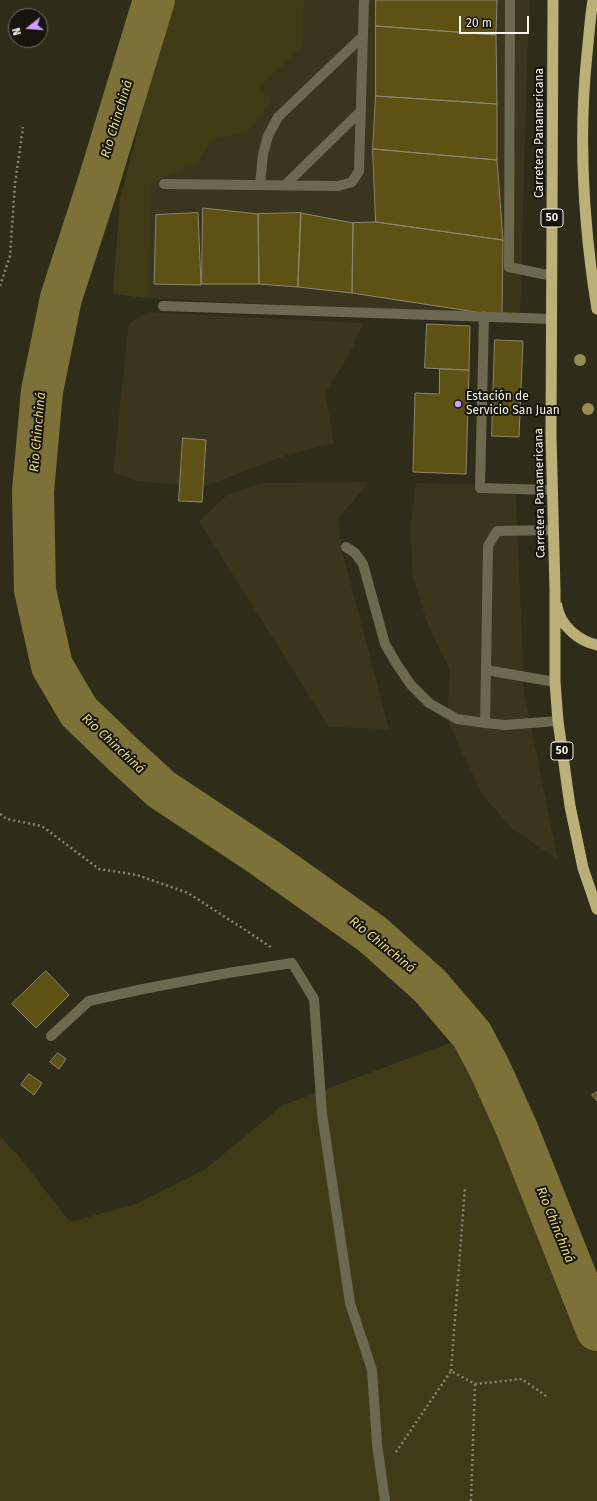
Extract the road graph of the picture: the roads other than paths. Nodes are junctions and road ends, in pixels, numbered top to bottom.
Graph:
1 (364, 0) edge
2 (510, 0) edge
3 (553, 0) edge
4 (593, 0) edge
5 (363, 36) junction
6 (361, 111) junction
7 (164, 184) dead end
8 (260, 185) junction
9 (285, 185) junction
10 (552, 276) junction
11 (163, 306) dead end
12 (597, 309) edge
13 (484, 316) junction
14 (552, 319) junction
15 (552, 490) junction
16 (553, 530) junction
17 (346, 547) dead end
18 (556, 590) junction
19 (597, 645) edge
20 (486, 670) junction
21 (555, 682) junction
22 (558, 721) junction
23 (485, 723) junction
24 (597, 909) edge
25 (51, 1036) dead end
26 (385, 1501) edge

1 - 5 street
2 - 10 street
3 - 10 highway, Carretera Panamericana / 50
4 - 12 highway
5 - 6 street
5 - 8 street
6 - 9 street
6 - 9 street
7 - 8 street
8 - 9 street
10 - 14 highway, Carretera Panamericana / 50
11 - 13 street
13 - 14 street
13 - 15 street
14 - 15 highway, Carretera Panamericana / 50
15 - 16 highway, Carretera Panamericana / 50
16 - 18 highway, Carretera Panamericana / 50
16 - 20 street
17 - 23 street
18 - 19 highway
18 - 21 highway, Carretera Panamericana / 50
20 - 21 street
20 - 23 street
21 - 22 highway, Carretera Panamericana / 50
22 - 23 street
22 - 24 highway, Carretera Panamericana / 50
25 - 26 street

